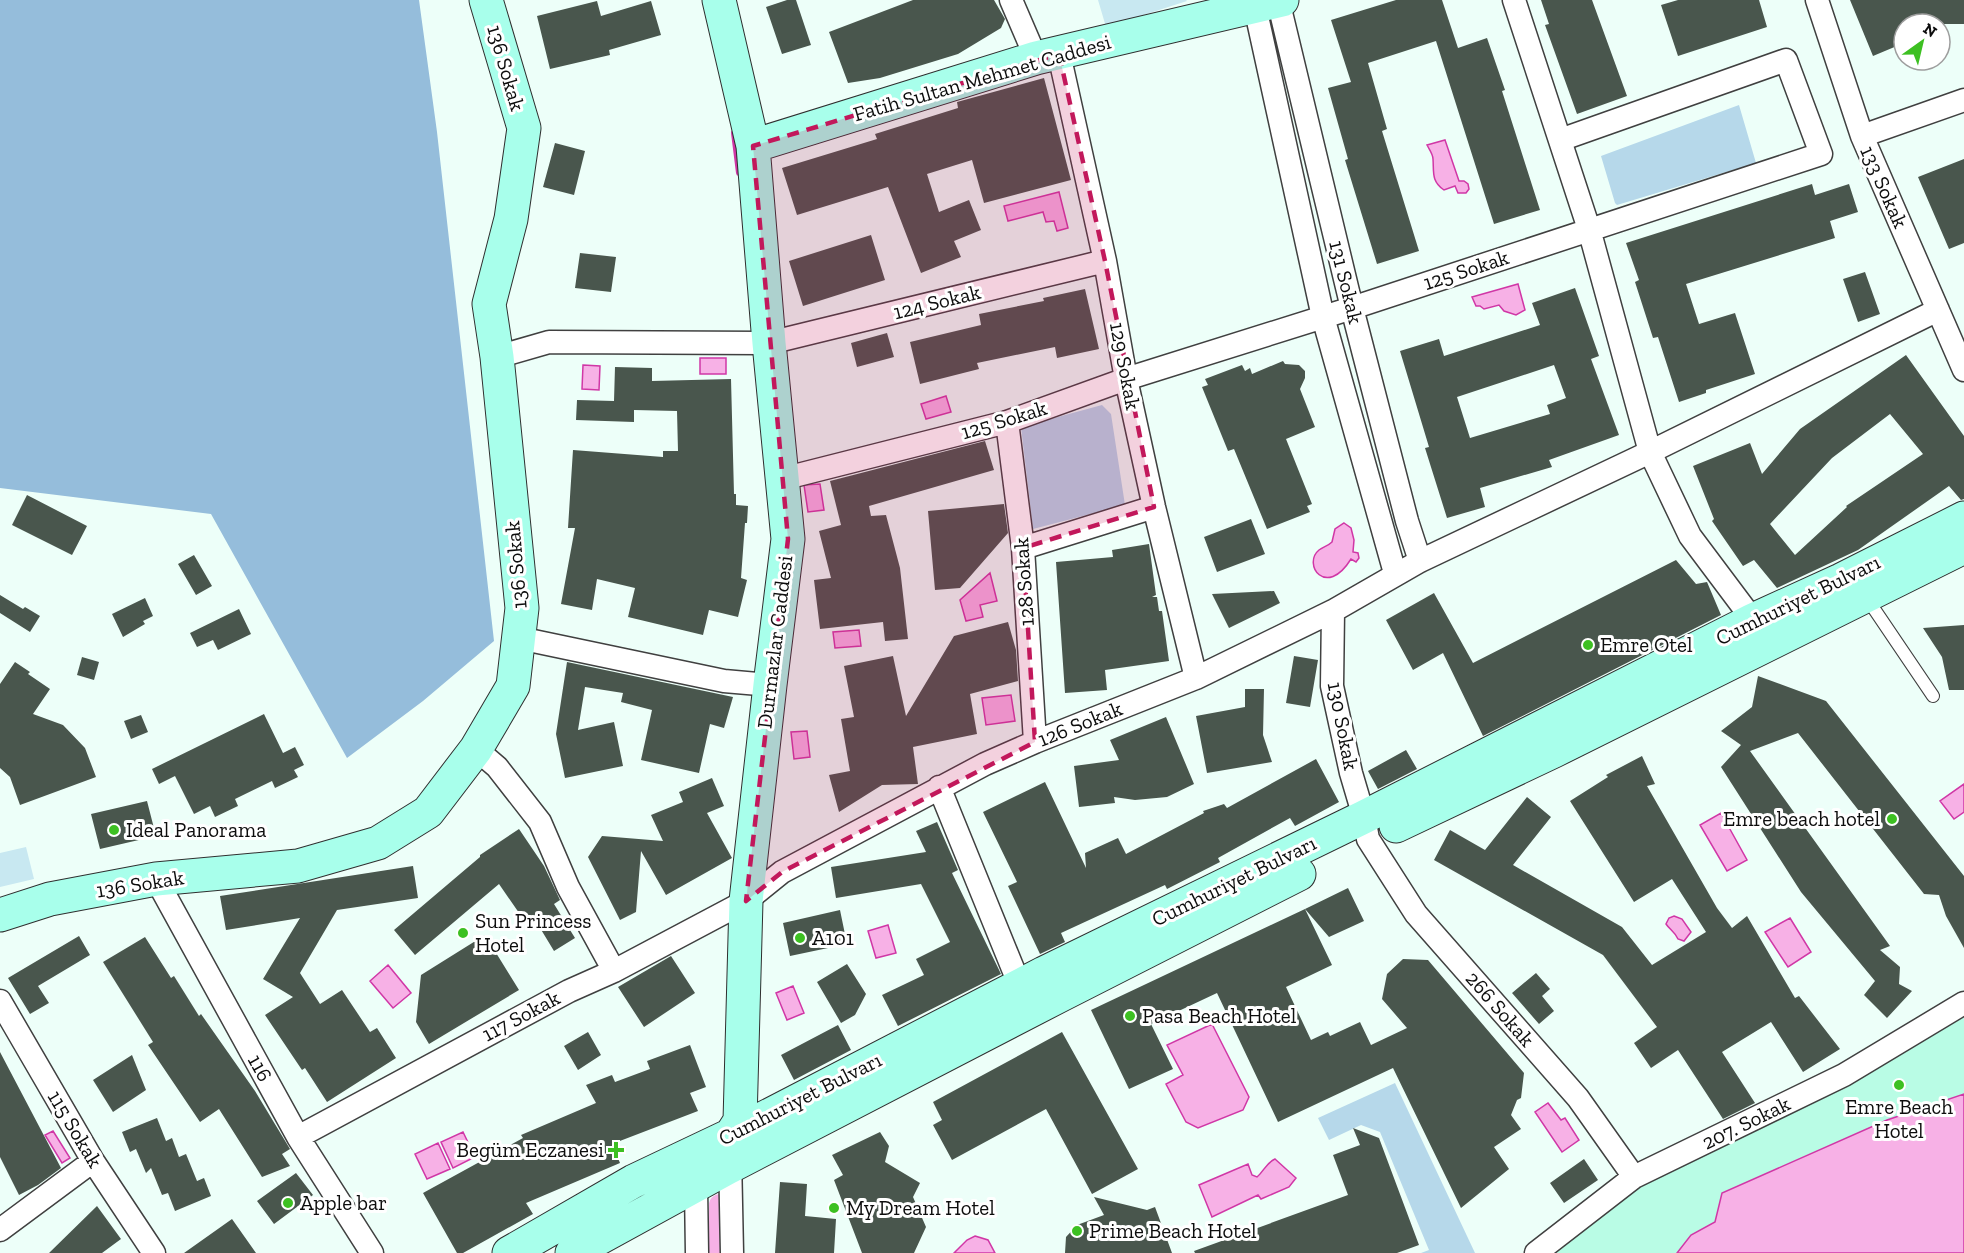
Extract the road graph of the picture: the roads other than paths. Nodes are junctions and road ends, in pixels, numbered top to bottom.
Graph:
1 (486, 0) edge
2 (719, 0) edge
3 (1011, 0) edge
4 (1514, 0) edge
5 (1817, 0) edge
6 (1273, 2) edge
7 (1047, 56) junction
8 (1964, 100) edge
9 (1862, 136) junction
10 (1560, 140) junction
11 (753, 146) junction
12 (1589, 229) junction
13 (1105, 261) junction
14 (1352, 308) junction
15 (1938, 310) junction
16 (1323, 317) junction
17 (769, 344) junction
18 (497, 357) junction
19 (1964, 370) edge
20 (1126, 379) junction
21 (1006, 422) junction
22 (1650, 452) junction
23 (782, 479) junction
24 (1154, 507) junction
25 (1964, 518) edge
26 (1964, 547) edge
27 (1023, 548) junction
28 (1420, 561) junction
29 (1395, 573) junction
30 (1865, 596) junction
31 (1333, 611) junction
32 (1753, 620) junction
33 (519, 638) junction
34 (1196, 678) junction
35 (770, 685) junction
36 (1933, 696) dead end
37 (1035, 742) junction
38 (476, 749) junction
39 (939, 787) junction
40 (1366, 828) junction
41 (156, 879) junction
42 (747, 900) junction
43 (0, 915) edge
44 (614, 971) junction
45 (1041, 985) junction
46 (0, 1001) edge
47 (1964, 1003) edge
48 (731, 1135) junction
49 (298, 1137) junction
50 (93, 1161) junction
51 (729, 1167) junction
52 (1634, 1177) junction
53 (696, 1186) junction
54 (0, 1230) edge
55 (154, 1253) edge
56 (372, 1253) edge
57 (509, 1253) edge
58 (572, 1253) edge
59 (697, 1253) edge
60 (732, 1253) edge
61 (1536, 1253) edge

1 - 18 street, 136 Sokak
2 - 11 street, Durmazlar Caddesi
3 - 7 street, 129 Sokak
4 - 10 street
5 - 9 street, 133 Sokak
6 - 7 street, Fatih Sultan Mehmet Caddesi
6 - 14 street, 131 Sokak
6 - 16 street
7 - 11 street, Fatih Sultan Mehmet Caddesi
7 - 13 street, 129 Sokak
8 - 9 street
9 - 15 street, 133 Sokak
10 - 12 street
10 - 12 street, 125 Sokak
11 - 17 street, Durmazlar Caddesi
12 - 14 street, 125 Sokak
12 - 22 street
13 - 17 street, 124 Sokak
13 - 20 street, 129 Sokak
14 - 16 street, 125 Sokak
14 - 28 street, 131 Sokak
15 - 19 street, 133 Sokak
15 - 22 street, 126 Sokak
16 - 20 street, 125 Sokak
16 - 29 street
17 - 18 street, 124 Sokak
17 - 23 street, Durmazlar Caddesi
18 - 33 street, 136 Sokak
20 - 21 street, 125 Sokak
20 - 24 street, 129 Sokak
21 - 23 street, 125 Sokak
21 - 27 street, 128 Sokak
22 - 28 street, 126 Sokak
22 - 32 street
23 - 35 street, Durmazlar Caddesi
24 - 27 street
24 - 34 street, 129 Sokak
25 - 32 street, Cumhuriyet Bulvarı
26 - 30 street, Cumhuriyet Bulvarı
27 - 37 street, 128 Sokak
28 - 29 street, 126 Sokak
29 - 31 street, 126 Sokak
30 - 36 lane
30 - 40 street, Cumhuriyet Bulvarı
31 - 34 street, 126 Sokak
31 - 40 street, 130 Sokak
32 - 40 street, Cumhuriyet Bulvarı
33 - 35 street
33 - 38 street, 136 Sokak
34 - 37 street, 126 Sokak
35 - 42 street, Durmazlar Caddesi
37 - 39 street, 126 Sokak
38 - 41 street, 136 Sokak
38 - 44 street
39 - 42 street, 126 Sokak
39 - 45 street
40 - 45 street, Cumhuriyet Bulvarı
40 - 52 street, 266 Sokak
41 - 43 street, 136 Sokak
41 - 49 street, 116
42 - 44 street, 117 Sokak
42 - 48 street, Durmazlar Caddesi
44 - 49 street, 117 Sokak
45 - 48 street, Cumhuriyet Bulvarı
45 - 51 street, Cumhuriyet Bulvarı
46 - 50 street, 115 Sokak
47 - 52 street, 207. Sokak
48 - 51 street
48 - 53 street
48 - 57 street, Cumhuriyet Bulvarı
49 - 56 street, 116
50 - 54 street
50 - 55 street, 115 Sokak
51 - 53 street, Cumhuriyet Bulvarı
51 - 60 street
52 - 61 street, 207. Sokak
53 - 58 street, Cumhuriyet Bulvarı
53 - 59 street

